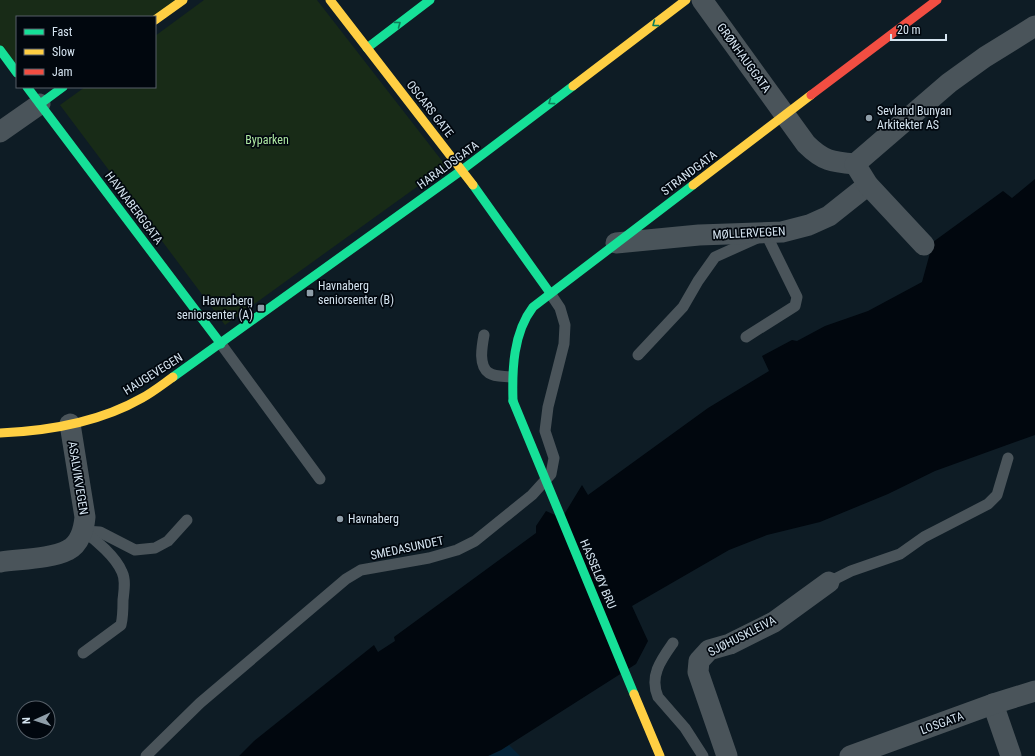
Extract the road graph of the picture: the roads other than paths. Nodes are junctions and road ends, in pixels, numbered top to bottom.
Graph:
1 (183, 0) edge
2 (330, 0) edge
3 (430, 0) edge
4 (686, 0) edge
5 (702, 0) edge
6 (937, 0) edge
7 (156, 19) edge
8 (1035, 26) edge
9 (367, 48) junction
10 (0, 50) edge
11 (16, 72) edge
12 (29, 88) edge
13 (63, 88) edge
14 (40, 104) junction
15 (786, 115) junction
16 (0, 132) edge
17 (856, 164) junction
18 (462, 170) junction
19 (868, 185) junction
20 (766, 234) junction
21 (616, 243) junction
22 (924, 245) dead end
23 (550, 293) junction
24 (484, 335) dead end
25 (746, 337) dead end
26 (221, 344) junction
27 (638, 355) dead end
28 (511, 377) junction
29 (513, 401) joint
30 (70, 424) junction
31 (0, 433) edge
32 (1008, 458) dead end
33 (320, 479) dead end
34 (187, 520) dead end
35 (84, 531) junction
36 (0, 562) edge
37 (829, 582) joint
38 (673, 643) dead end
39 (83, 653) dead end
40 (1035, 691) edge
41 (993, 704) junction
42 (146, 756) edge
43 (660, 756) edge
44 (703, 756) edge
45 (727, 756) edge
46 (850, 756) edge
47 (1011, 756) edge

1 - 7 street
2 - 9 street, OSCARS GATE
9 -> 3 street
4 -> 18 street, HARALDSGATA
5 - 15 street, GRØNHAUGGATA
6 - 15 street, STRANDGATA
8 - 17 street
9 - 18 street, OSCARS GATE
10 - 11 street
12 - 14 street, HAVNABERGGATA
13 - 14 street
14 - 16 street
14 - 26 street, HAVNABERGGATA
15 - 17 street
15 - 21 street, STRANDGATA
17 - 19 street
18 - 23 street, OSCARS GATE
18 - 26 street, HARALDSGATA
19 - 20 street, MØLLERVEGEN
19 - 22 street
20 - 21 street, MØLLERVEGEN
20 - 25 lane
20 - 27 lane
21 - 23 street, STRANDGATA
23 - 28 street, STRANDGATA
23 - 42 lane, SMEDASUNDET
24 - 28 lane
26 - 30 street, HAUGEVEGEN
26 - 33 lane
28 - 29 street, STRANDGATA
29 - 43 street, HASSELØY BRU, bridge
30 - 31 street, HAUGEVEGEN
30 - 35 street, ASALVIKVEGEN
32 - 37 lane
34 - 35 lane
35 - 36 street, ASALVIKVEGEN
35 - 39 lane, ASALVIKVEGEN
37 - 45 street, SJØHUSKLEIVA
38 - 44 lane
40 - 41 street, LOSGATA
41 - 46 street, LOSGATA
41 - 47 street

